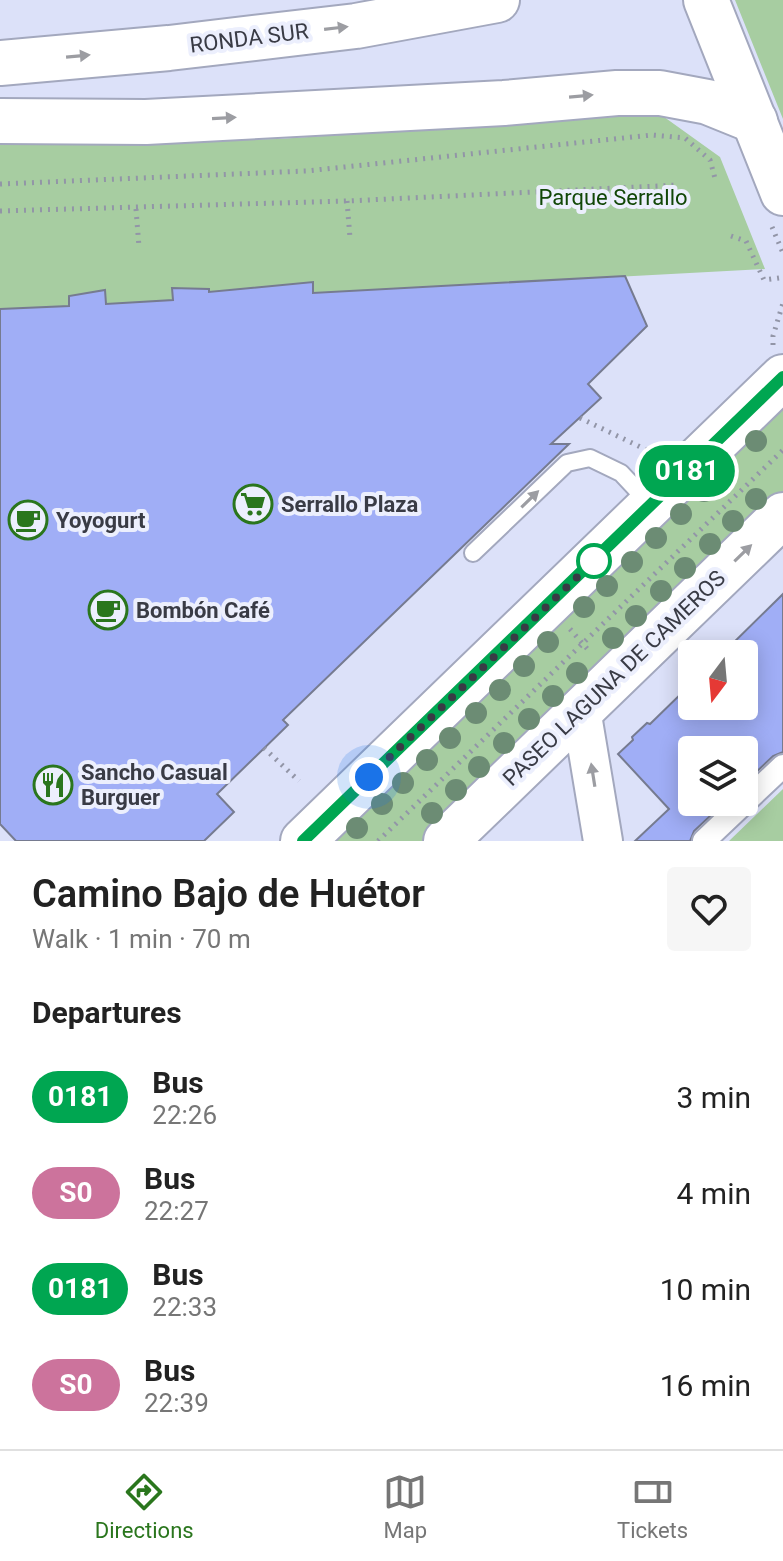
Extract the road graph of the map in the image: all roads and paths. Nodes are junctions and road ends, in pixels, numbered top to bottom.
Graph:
1 (497, 0) edge
2 (706, 0) edge
3 (0, 63) edge
4 (0, 121) edge
5 (755, 121) junction
6 (716, 182) dead end
7 (0, 184) edge
8 (679, 185) dead end
9 (783, 193) edge
10 (347, 201) junction
11 (136, 209) junction
12 (0, 211) edge
13 (731, 236) dead end
14 (350, 238) dead end
15 (139, 247) dead end
16 (779, 278) dead end
17 (783, 303) edge
18 (778, 364) edge
19 (580, 418) dead end
20 (783, 450) edge
21 (653, 453) dead end
22 (651, 506) junction
23 (783, 515) edge
24 (473, 553) dead end
25 (567, 626) dead end
26 (583, 643) junction
27 (593, 655) dead end
28 (581, 709) junction
29 (264, 748) dead end
30 (783, 766) edge
31 (299, 781) dead end
32 (303, 841) edge
33 (378, 841) edge
34 (446, 841) edge
35 (603, 841) edge
36 (704, 841) edge

3 -> 1 main road, RONDA SUR
2 - 5 main road
4 -> 5 main road
5 - 9 main road
6 - 7 path
8 - 10 path
10 - 11 path
10 - 14 path
11 - 12 path
11 - 15 path
13 - 16 path
17 - 18 path
18 - 22 main road
19 - 21 path
20 - 26 path
24 -> 22 lane
22 - 32 main road
28 -> 23 main road, PASEO LAGUNA DE CAMEROS
25 - 26 path
26 - 27 path
26 - 33 path
28 - 34 main road, PASEO LAGUNA DE CAMEROS
35 -> 28 street
29 - 31 path
30 - 36 street

